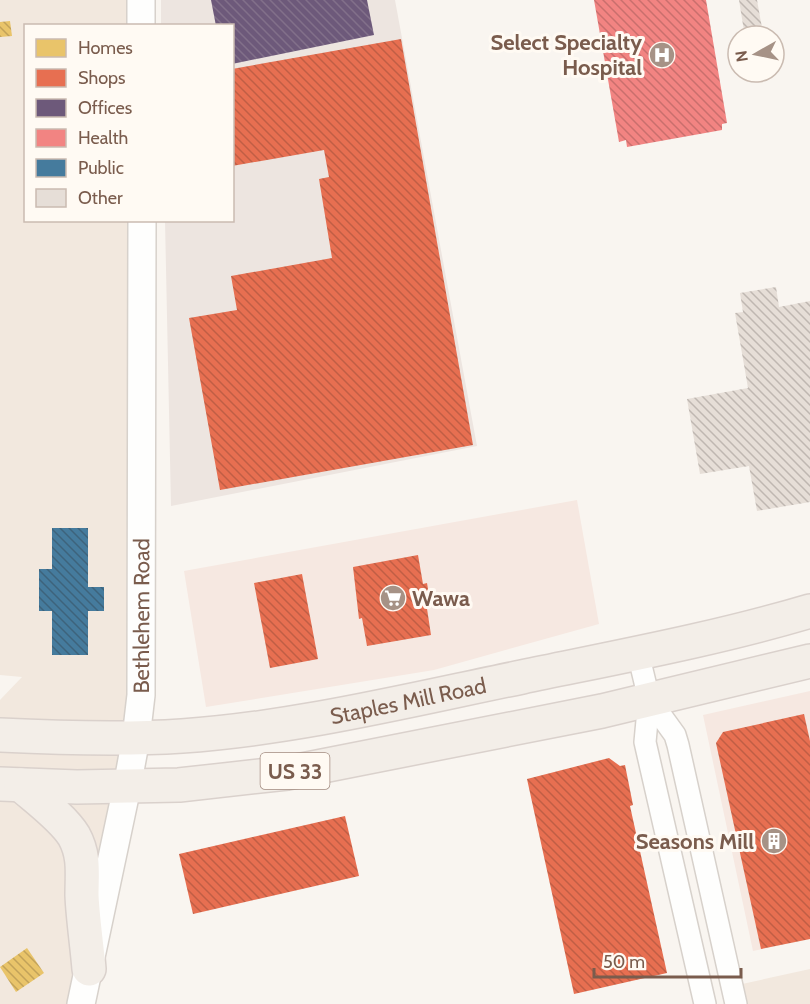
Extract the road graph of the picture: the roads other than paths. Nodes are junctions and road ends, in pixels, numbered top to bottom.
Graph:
1 (141, 0) edge
2 (141, 24) edge
3 (142, 222) edge
4 (810, 610) edge
5 (638, 653) junction
6 (810, 661) edge
7 (649, 699) junction
8 (0, 735) edge
9 (136, 738) junction
10 (10, 784) edge
11 (126, 787) junction
12 (89, 969) junction
13 (81, 1004) edge
14 (705, 1004) edge
15 (735, 1004) edge

1 - 2 street
3 - 9 street, Bethlehem Road
4 - 5 main road, Staples Mill Road / US 33
5 - 7 street
5 - 9 main road, Staples Mill Road / US 33
6 - 7 main road, US 33
7 - 11 main road, US 33
7 - 14 street
7 - 15 street
8 - 9 main road, Staples Mill Road / US 33
9 - 11 street, Bethlehem Road
10 - 11 main road, US 33
10 - 12 main road
11 - 12 street, Bethlehem Road
12 - 13 street, Bethlehem Road

